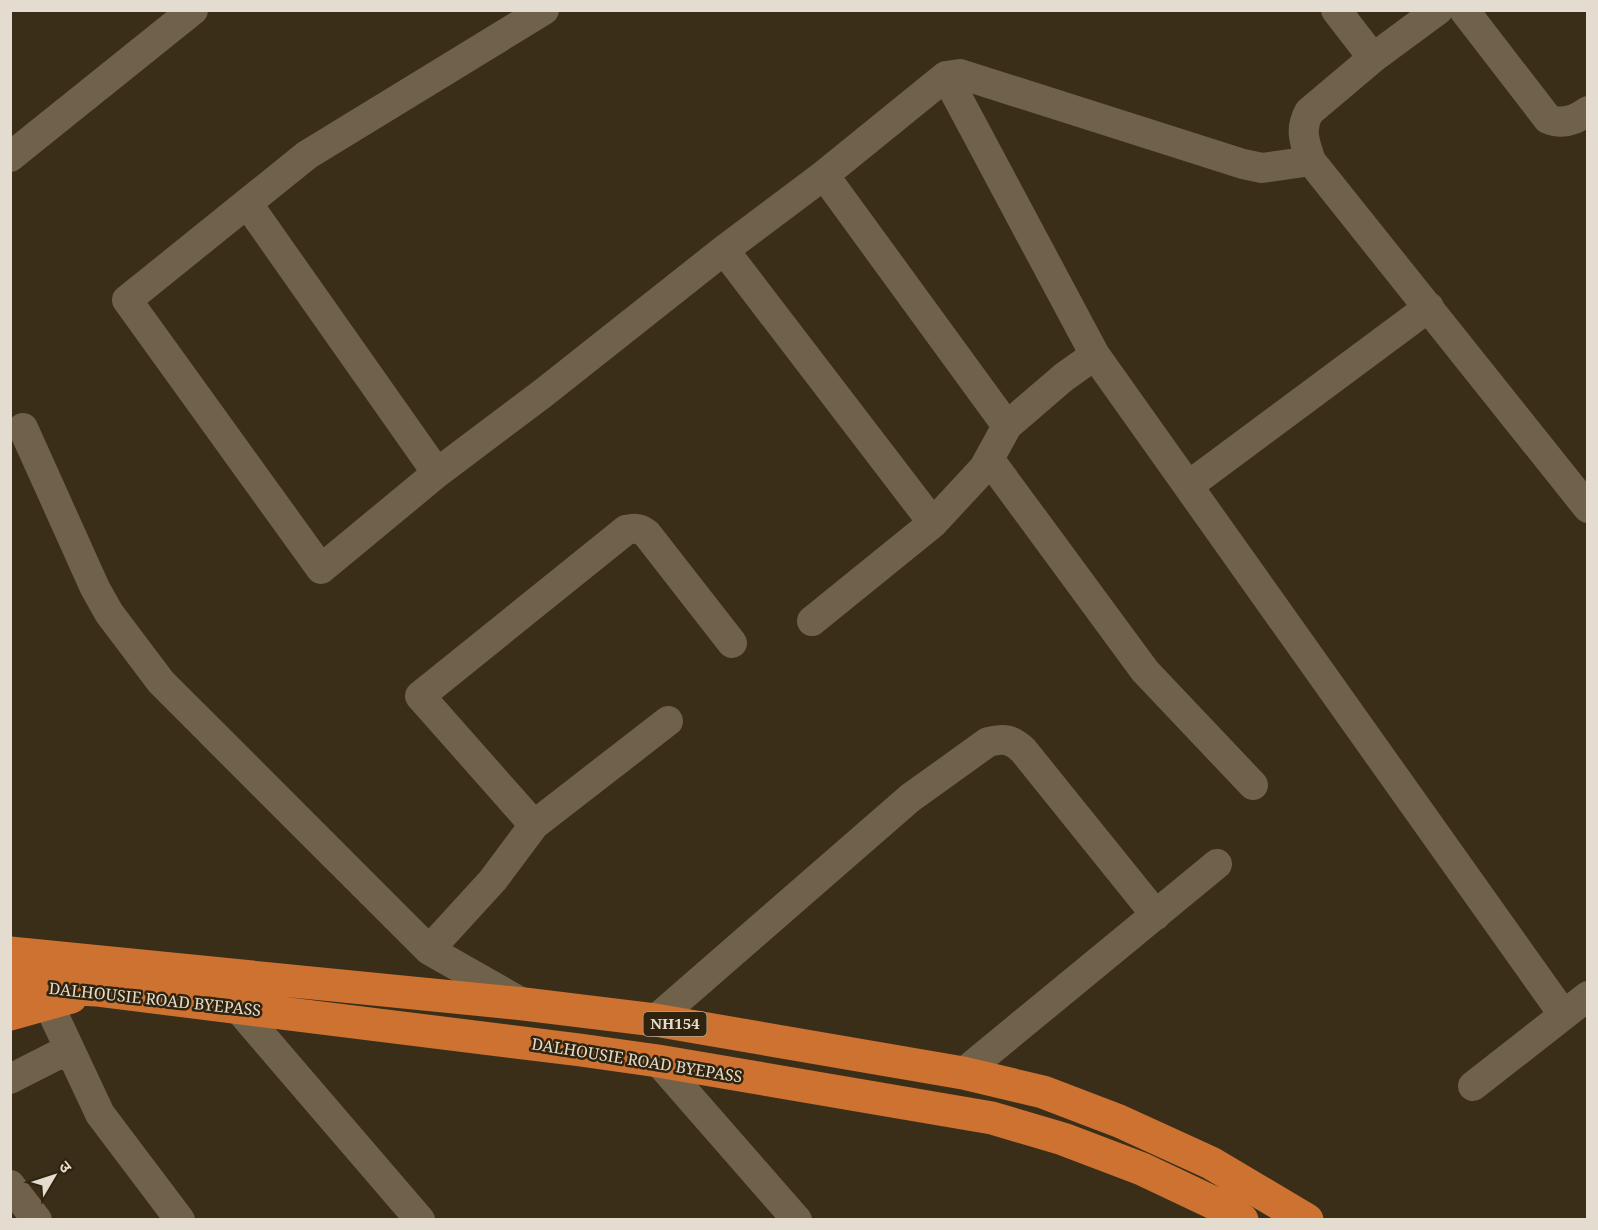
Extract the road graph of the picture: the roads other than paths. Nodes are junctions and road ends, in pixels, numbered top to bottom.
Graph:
1 (193, 10) edge
2 (1335, 10) edge
3 (1438, 10) edge
4 (1464, 10) edge
5 (537, 13) edge
6 (1373, 58) junction
7 (946, 76) junction
8 (1587, 111) edge
9 (10, 157) edge
10 (1311, 161) junction
11 (824, 175) junction
12 (247, 202) junction
13 (724, 250) junction
14 (1429, 307) junction
15 (1095, 355) junction
16 (1007, 426) junction
17 (23, 428) dead end
18 (989, 459) junction
19 (437, 473) junction
20 (1188, 486) junction
21 (1587, 508) edge
22 (933, 523) junction
23 (812, 621) dead end
24 (732, 643) dead end
25 (668, 721) dead end
26 (1253, 785) dead end
27 (534, 825) junction
28 (1217, 864) dead end
29 (1156, 915) junction
30 (429, 950) junction
31 (10, 953) edge
32 (10, 985) edge
33 (96, 990) junction
34 (1587, 996) edge
35 (48, 1003) junction
36 (524, 1004) junction
37 (238, 1008) junction
38 (10, 1014) edge
39 (1563, 1014) junction
40 (655, 1020) junction
41 (69, 1049) junction
42 (658, 1061) junction
43 (963, 1073) junction
44 (10, 1079) edge
45 (1473, 1086) dead end
46 (10, 1185) edge
47 (37, 1220) edge
48 (180, 1220) edge
49 (420, 1220) edge
50 (797, 1220) edge
51 (1242, 1220) edge
52 (1307, 1220) edge

1 - 9 street
2 - 6 street
3 - 6 street
4 - 8 street
5 - 12 street
6 - 10 street
7 - 10 street
7 - 11 street
7 - 15 street
10 - 14 street
11 - 13 street
11 - 16 street
12 - 19 street
12 - 19 street
13 - 19 street
13 - 22 street
14 - 20 street
14 - 21 street
15 - 16 street
15 - 20 street
16 - 18 street
17 - 30 street
18 - 22 street
18 - 26 street
20 - 39 street
22 - 23 street
24 - 27 street
25 - 27 street
27 - 30 street
28 - 29 street
29 - 40 street
29 - 43 street
30 - 36 street
31 - 36 highway, NH154
32 - 33 highway, DALHOUSIE ROAD BYEPASS / NH154
33 - 35 highway
33 - 37 highway, DALHOUSIE ROAD BYEPASS / NH154
34 - 39 street
35 - 38 highway
35 - 41 street
36 - 40 highway, NH154
37 - 42 highway, DALHOUSIE ROAD BYEPASS / NH154
37 - 49 street
39 - 45 street
40 - 43 highway, NH154
41 - 44 street
41 - 48 street
42 - 50 street
42 - 51 highway, DALHOUSIE ROAD BYEPASS / NH154
43 - 52 highway, NH154
46 - 47 street

